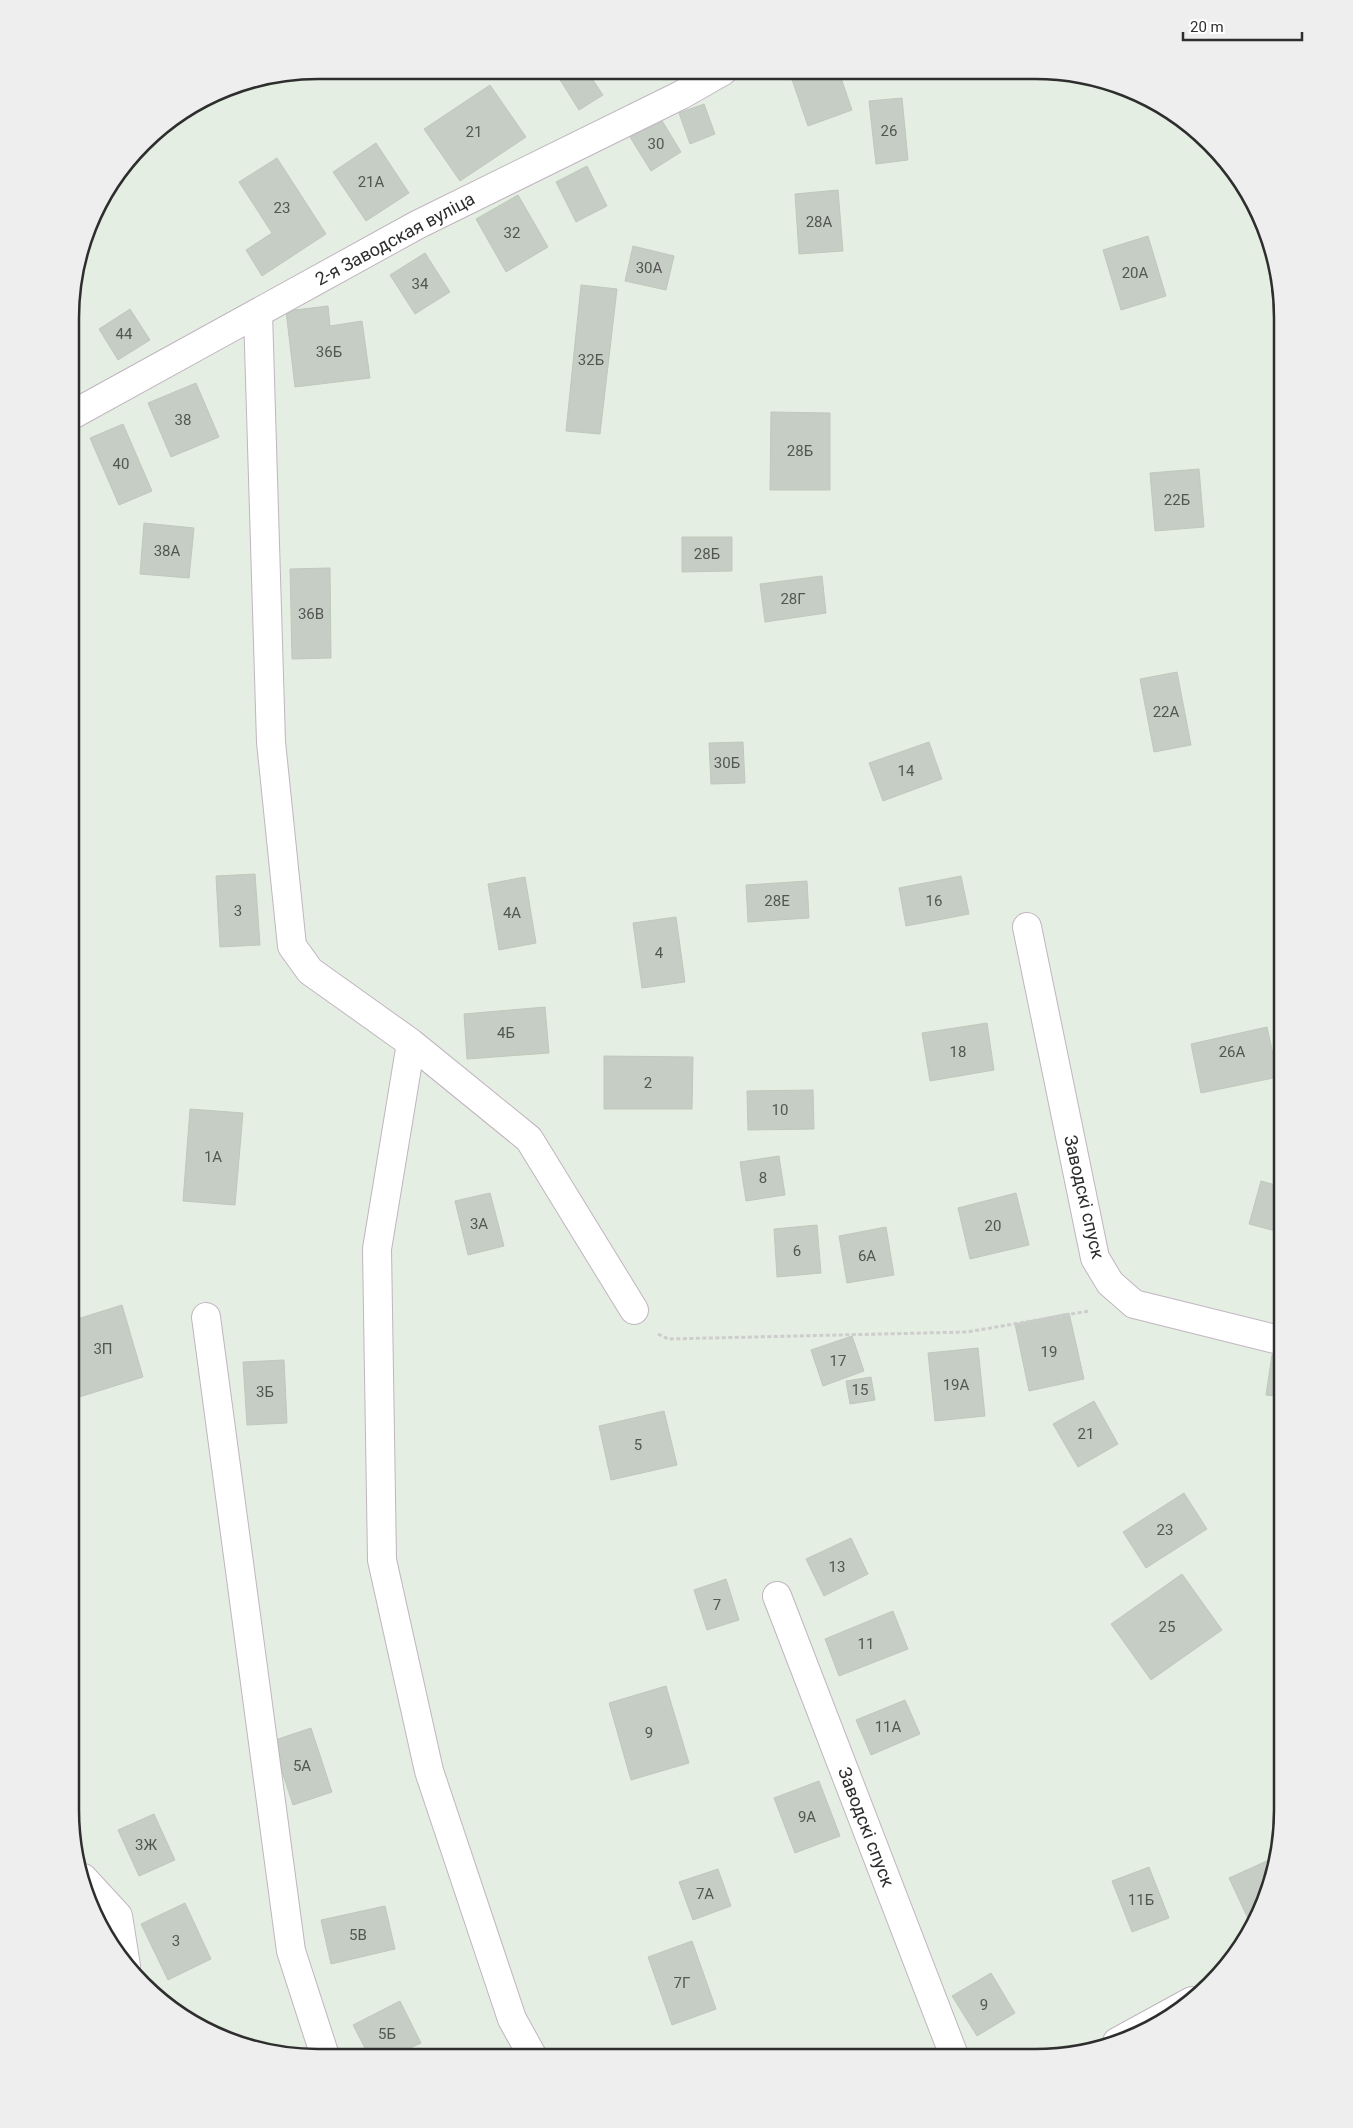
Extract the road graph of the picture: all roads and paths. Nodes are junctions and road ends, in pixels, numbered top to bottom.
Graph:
1 (709, 79) edge
2 (258, 313) junction
3 (79, 405) edge
4 (1026, 927) dead end
5 (411, 1043) junction
6 (1134, 1304) junction
7 (634, 1310) joint
8 (206, 1318) dead end
9 (1274, 1340) edge
10 (777, 1596) dead end
11 (91, 1885) edge
12 (123, 1949) edge
13 (323, 2049) edge
14 (529, 2049) edge
15 (952, 2049) edge

1 - 2 street, 2-я Заводская вуліца
2 - 3 street, 2-я Заводская вуліца
2 - 5 street
4 - 6 street, Заводскі спуск
5 - 7 street
5 - 14 street
6 - 7 path
6 - 9 street, Заводскі спуск
8 - 13 street
10 - 15 street, Заводскі спуск
11 - 12 street

